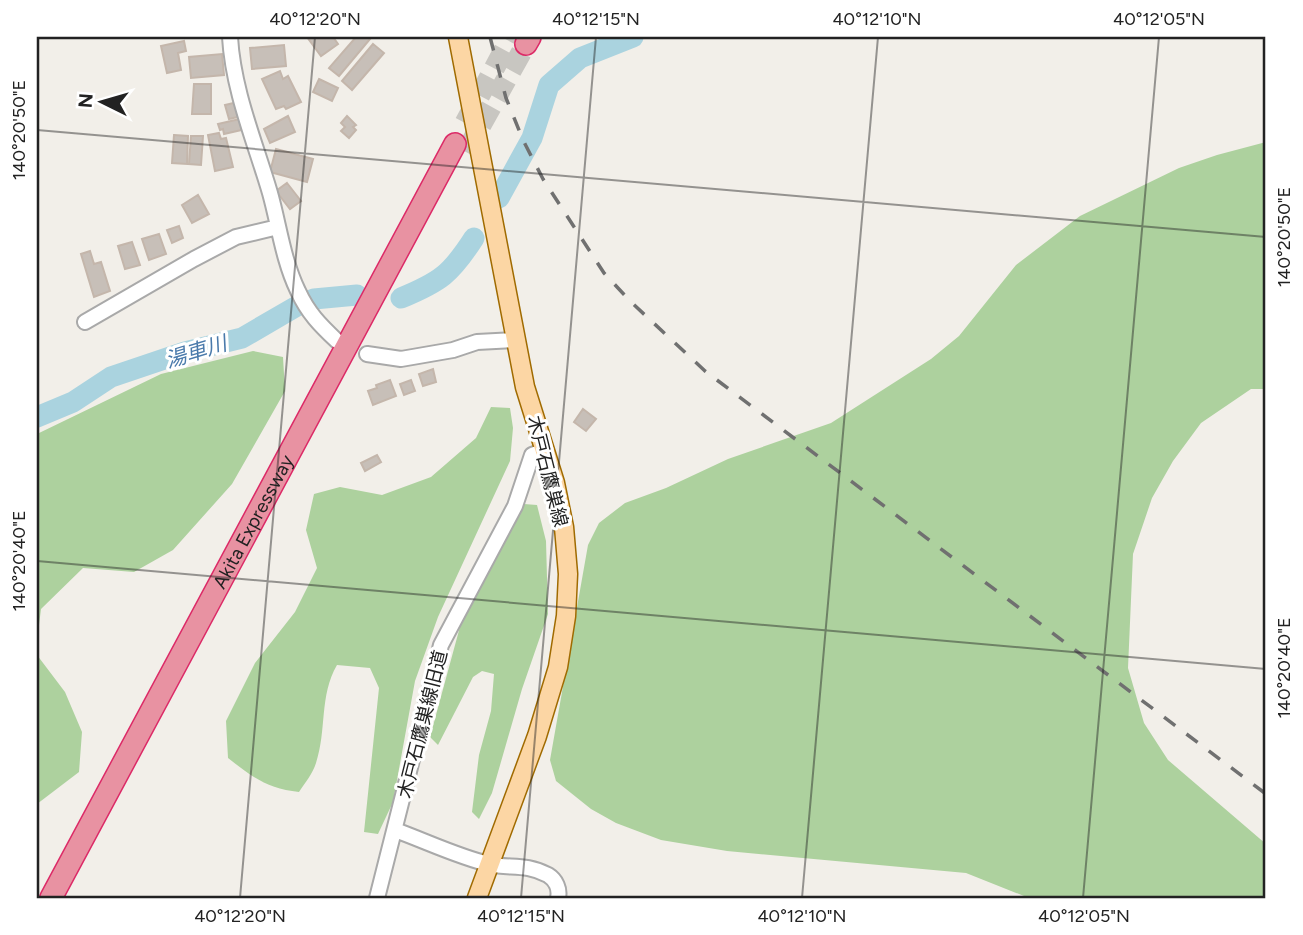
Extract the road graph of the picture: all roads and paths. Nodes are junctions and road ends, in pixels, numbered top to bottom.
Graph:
1 (230, 37) edge
2 (458, 37) edge
3 (278, 227) junction
4 (85, 322) dead end
5 (516, 340) junction
6 (337, 341) dead end
7 (367, 354) dead end
8 (545, 450) junction
9 (395, 830) junction
10 (489, 864) junction
11 (51, 898) edge
12 (65, 898) edge
13 (377, 898) edge
14 (477, 898) edge
15 (558, 898) edge

1 - 3 street
2 - 5 main road, 木戸石鷹巣線
3 - 4 street
3 - 6 street
5 - 7 street
5 - 8 main road, 木戸石鷹巣線
8 - 9 street, 木戸石鷹巣線旧道
8 - 10 main road, 木戸石鷹巣線
9 - 10 street
9 - 13 street, 木戸石鷹巣線旧道
10 - 14 main road, 木戸石鷹巣線
10 - 15 street
11 - 12 highway, Akita Expressway

